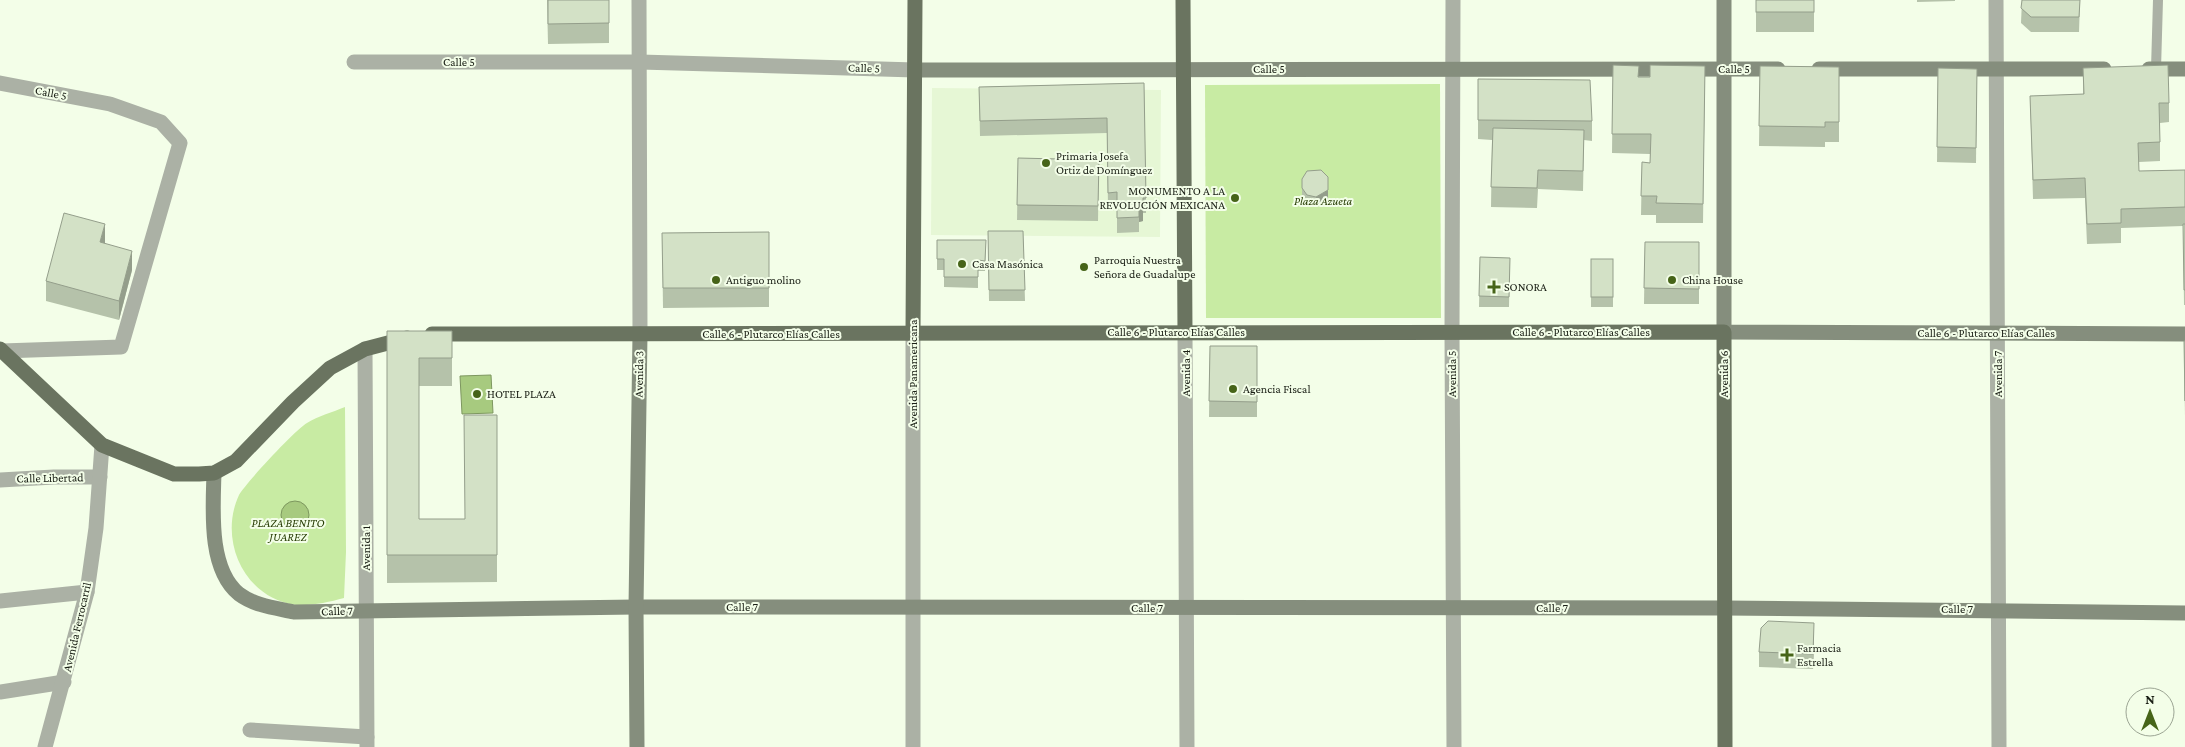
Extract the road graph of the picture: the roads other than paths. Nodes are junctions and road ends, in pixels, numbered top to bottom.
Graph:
1 (639, 0) edge
2 (915, 0) edge
3 (1183, 0) edge
4 (1453, 0) edge
5 (1724, 0) edge
6 (1996, 0) edge
7 (2158, 0) edge
8 (354, 62) dead end
9 (640, 62) junction
10 (915, 70) junction
11 (1183, 70) junction
12 (1453, 70) junction
13 (1724, 70) junction
14 (1996, 70) junction
15 (2116, 70) edge
16 (2136, 70) edge
17 (2156, 70) junction
18 (2185, 70) edge
19 (0, 83) edge
20 (1185, 332) junction
21 (1452, 332) junction
22 (1724, 332) junction
23 (914, 333) junction
24 (1997, 333) junction
25 (640, 334) junction
26 (2185, 334) edge
27 (366, 349) junction
28 (1, 350) edge
29 (102, 445) junction
30 (214, 473) junction
31 (100, 477) junction
32 (0, 480) edge
33 (87, 592) junction
34 (0, 601) edge
35 (636, 607) junction
36 (911, 608) junction
37 (1188, 608) junction
38 (1453, 608) junction
39 (1725, 608) junction
40 (366, 610) junction
41 (1999, 610) junction
42 (2185, 612) edge
43 (64, 682) junction
44 (0, 692) edge
45 (250, 730) dead end
46 (367, 742) edge
47 (45, 747) edge
48 (637, 747) edge
49 (913, 747) edge
50 (1187, 747) edge
51 (1454, 747) edge
52 (1725, 747) edge
53 (1999, 747) edge

1 - 9 street, Avenida 3
2 - 10 main road, Avenida Panamericana
3 - 11 main road, Avenida 4
4 - 12 street, Avenida 5
5 - 13 street, Avenida 6
6 - 14 street, Avenida 7
7 - 17 lane
8 - 9 street, Calle 5
9 - 10 street, Calle 5
9 - 25 street, Avenida 3
10 - 11 street, Calle 5
10 - 23 main road, Avenida Panamericana
11 - 12 street, Calle 5
11 - 20 main road, Avenida 4
12 - 13 street, Calle 5
12 - 21 street, Avenida 5
13 - 14 street, Calle 5
13 - 22 street, Avenida 6
14 - 15 street, Calle 5
14 - 24 street, Avenida 7
16 - 17 street
17 - 18 street
19 - 28 street, Calle 5
20 - 21 main road, Calle 6 - Plutarco Elías Calles
20 - 23 main road, Calle 6 - Plutarco Elías Calles
20 - 37 street, Avenida 4
21 - 22 main road, Calle 6 - Plutarco Elías Calles
21 - 38 street, Avenida 5
22 - 24 street, Calle 6 - Plutarco Elías Calles
22 - 39 main road, Avenida 6
23 - 25 main road, Calle 6 - Plutarco Elías Calles
23 - 36 street, Avenida Panamericana
24 - 26 street, Calle 6 - Plutarco Elías Calles
24 - 41 street, Avenida 7
25 - 27 main road, Calle 6 - Plutarco Elías Calles
25 - 35 street, Avenida 3
27 - 30 main road, Calle 6 - Plutarco Elías Calles
27 - 40 street, Avenida 1
28 - 29 main road
29 - 30 main road
29 - 31 street, Avenida Ferrocarril
30 - 40 street, Calle 7
31 - 32 street, Calle Libertad
31 - 33 street, Avenida Ferrocarril
33 - 34 street
33 - 43 street, Avenida Ferrocarril
35 - 36 street, Calle 7
35 - 40 street, Calle 7
35 - 48 street, Avenida 3
36 - 37 street, Calle 7
36 - 49 street, Avenida Panamericana
37 - 38 street, Calle 7
37 - 50 street, Avenida 4
38 - 39 street, Calle 7
38 - 51 street, Avenida 5
39 - 41 street, Calle 7
39 - 52 main road, Avenida 6
40 - 46 street, Avenida 1
41 - 42 street, Calle 7
41 - 53 street, Avenida 7
43 - 44 street
43 - 47 street, Avenida Ferrocarril
45 - 46 street

